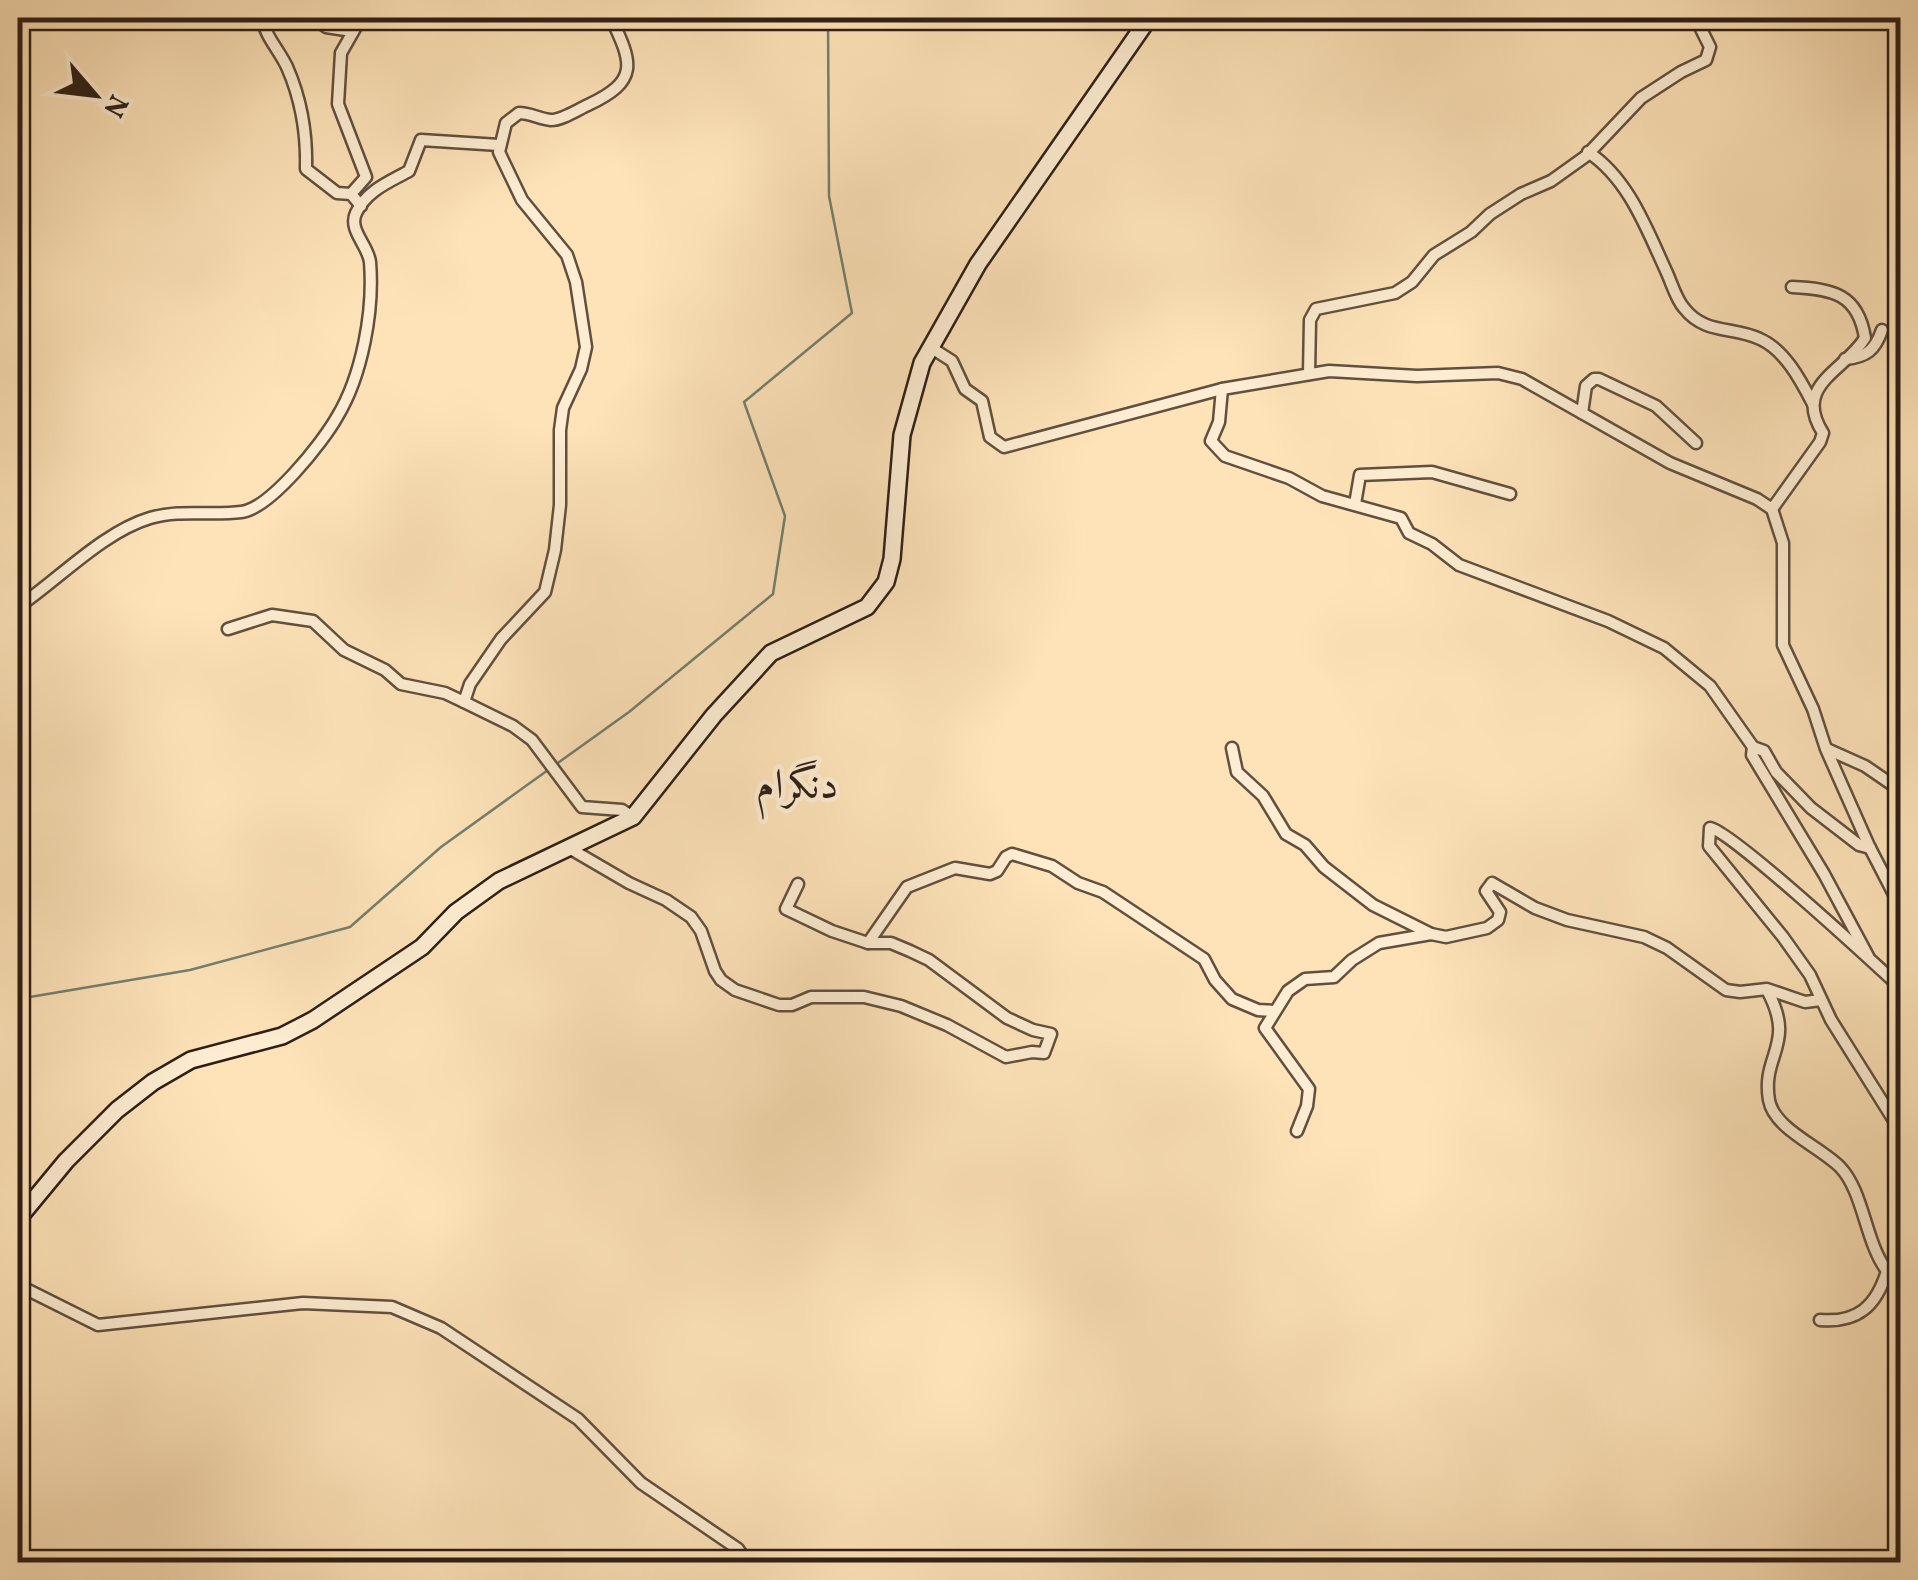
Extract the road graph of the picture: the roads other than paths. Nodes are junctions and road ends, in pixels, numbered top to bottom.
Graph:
1 (262, 18) edge
2 (315, 18) edge
3 (362, 18) edge
4 (611, 18) edge
5 (1150, 18) edge
6 (1705, 18) edge
7 (352, 31) junction
8 (500, 144) junction
9 (1588, 152) junction
10 (352, 194) junction
11 (361, 206) junction
12 (1792, 287) dead end
13 (1882, 330) dead end
14 (930, 347) junction
15 (1845, 359) junction
16 (1309, 374) junction
17 (1222, 388) junction
18 (1814, 404) junction
19 (1582, 413) junction
20 (1696, 443) dead end
21 (1510, 494) dead end
22 (1355, 504) junction
23 (1772, 509) junction
24 (18, 607) edge
25 (228, 630) dead end
26 (464, 702) junction
27 (1232, 748) dead end
28 (1753, 748) junction
29 (1826, 749) junction
30 (1900, 790) edge
31 (633, 818) junction
32 (569, 848) junction
33 (1870, 848) junction
34 (798, 884) dead end
35 (1900, 906) edge
36 (1431, 934) junction
37 (868, 943) junction
38 (1868, 958) junction
39 (1900, 986) edge
40 (1767, 989) junction
41 (1821, 1000) junction
42 (1274, 1011) junction
43 (1900, 1130) edge
44 (1297, 1131) dead end
45 (18, 1220) edge
46 (18, 1285) edge
47 (1820, 1320) dead end
48 (747, 1562) edge

1 - 10 street
2 - 7 street
3 - 7 street
4 - 8 street
5 - 14 main road
6 - 9 street
7 - 10 street
8 - 11 street
8 - 26 street
9 - 16 street
9 - 18 street
10 - 11 street
11 - 24 street
12 - 15 street
13 - 15 street
14 - 17 street
14 - 31 main road
15 - 18 street
16 - 17 street
16 - 19 street
17 - 22 street
18 - 23 street
19 - 20 street
19 - 23 street
21 - 22 street
22 - 28 street
23 - 29 street
25 - 26 street
26 - 31 street
27 - 36 street
28 - 33 street
28 - 38 street
29 - 30 street
29 - 33 street
31 - 32 main road
32 - 37 street
32 - 45 main road
33 - 35 street
34 - 37 street
36 - 40 street
36 - 42 street
37 - 42 street
38 - 39 street
38 - 41 street
40 - 41 street
40 - 47 street
41 - 43 street
42 - 44 street
46 - 48 street

